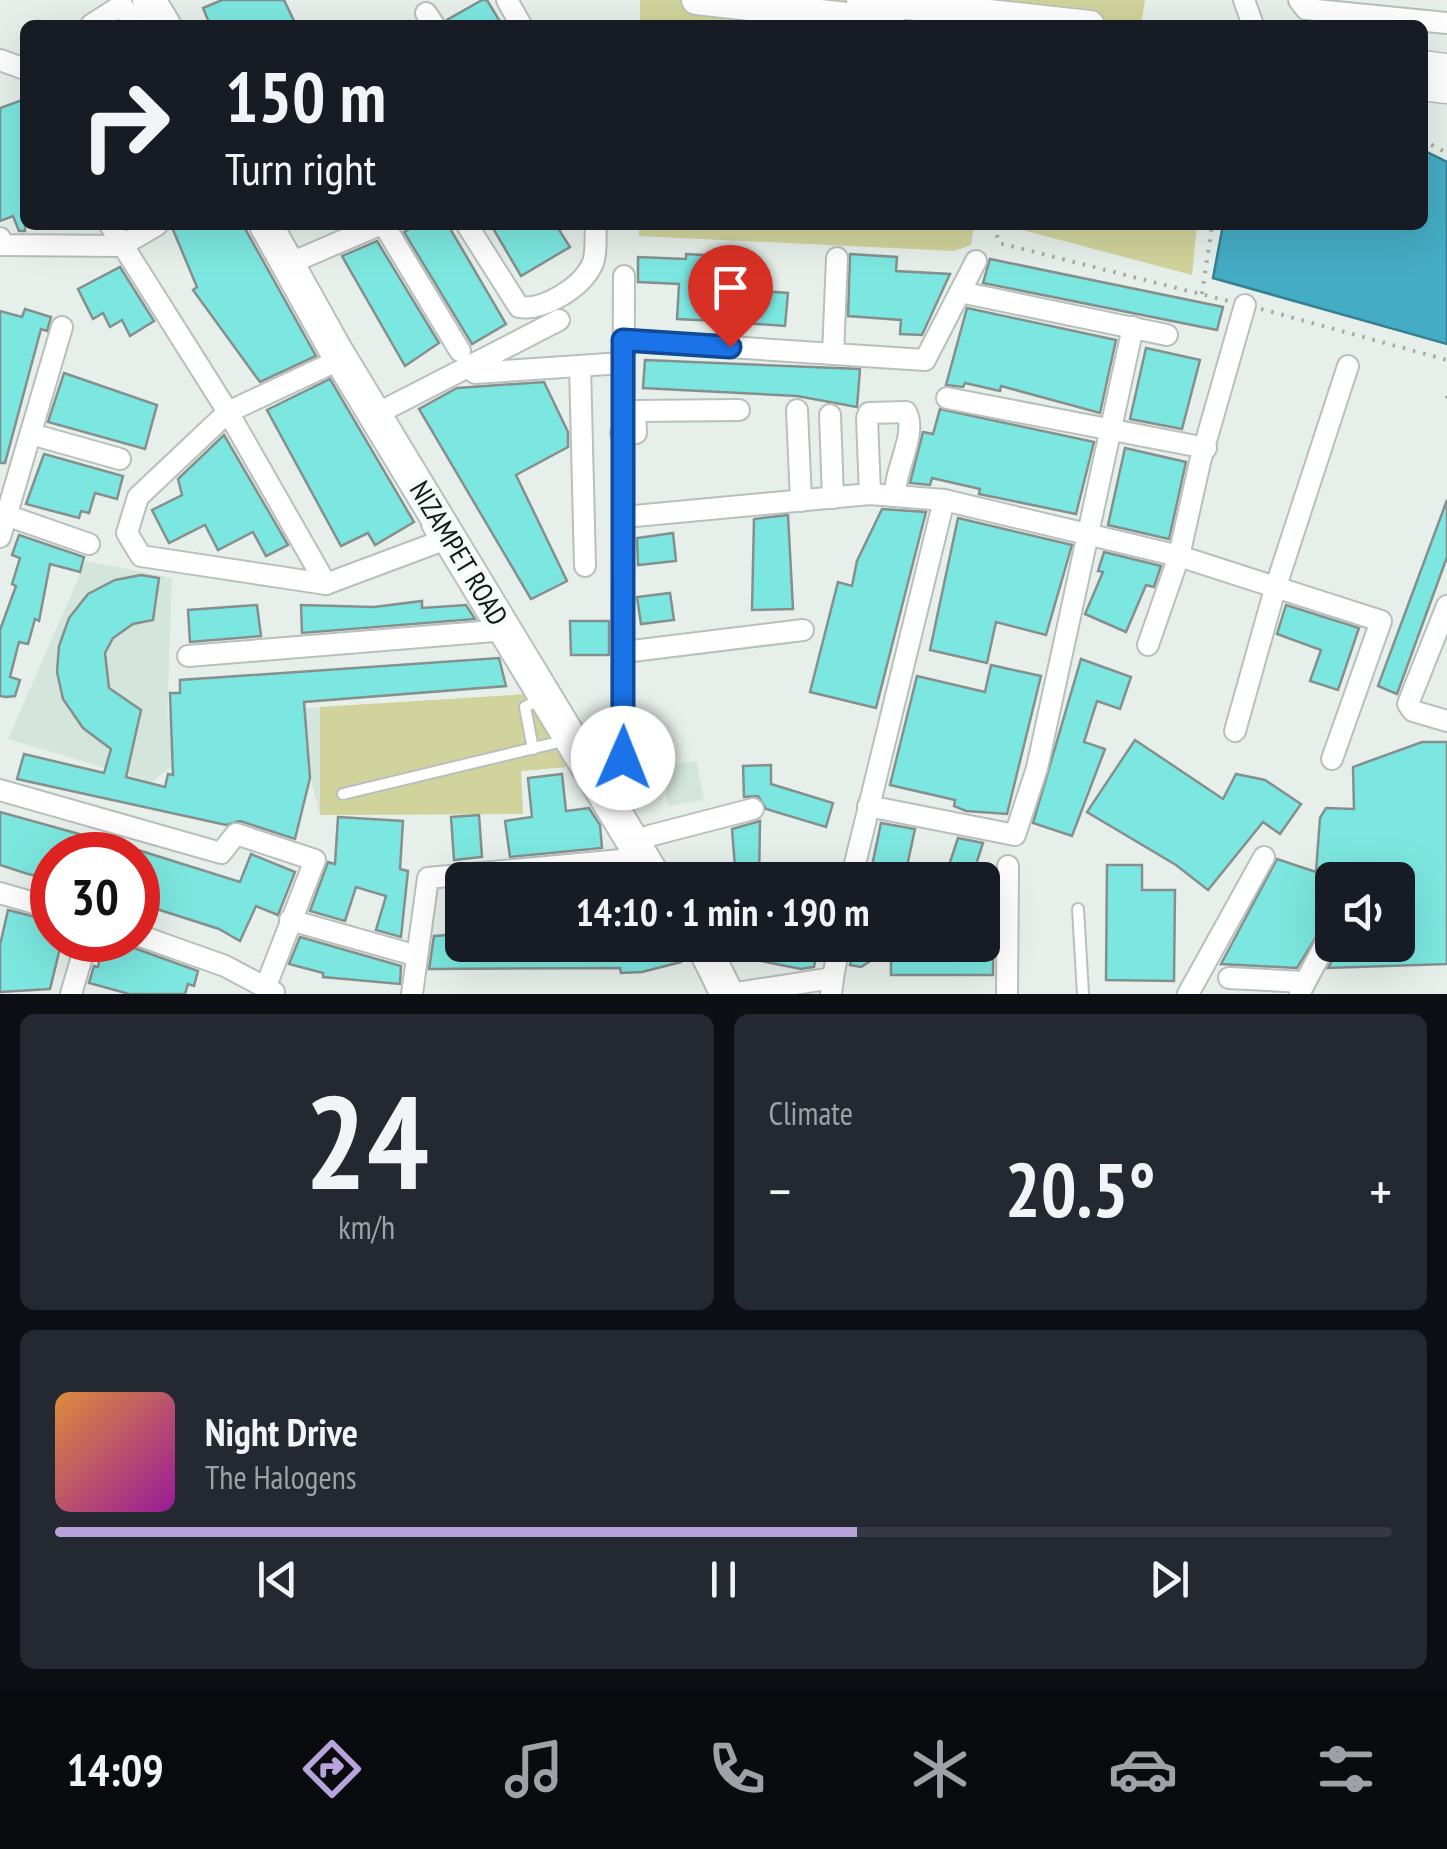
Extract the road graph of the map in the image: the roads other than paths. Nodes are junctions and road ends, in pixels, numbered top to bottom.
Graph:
1 (696, 0) edge
2 (861, 0) edge
3 (1299, 0) edge
4 (99, 20) edge
5 (132, 20) edge
6 (874, 20) edge
7 (1044, 20) edge
8 (1378, 20) edge
9 (113, 230) edge
10 (149, 230) edge
11 (259, 230) edge
12 (270, 230) edge
13 (283, 230) edge
14 (369, 230) edge
15 (384, 230) edge
16 (471, 230) edge
17 (596, 230) edge
18 (1, 243) edge
19 (121, 246) junction
20 (837, 258) dead end
21 (976, 261) dead end
22 (293, 262) junction
23 (733, 274) dead end
24 (624, 276) dead end
25 (960, 292) junction
26 (1245, 305) dead end
27 (558, 320) dead end
28 (62, 327) dead end
29 (1133, 327) junction
30 (1167, 335) dead end
31 (623, 340) junction
32 (730, 347) junction
33 (460, 351) dead end
34 (833, 354) junction
35 (338, 361) junction
36 (622, 363) junction
37 (580, 366) junction
38 (1348, 366) dead end
39 (475, 373) dead end
40 (947, 398) dead end
41 (390, 407) junction
42 (739, 410) dead end
43 (797, 410) dead end
44 (228, 412) junction
45 (830, 415) dead end
46 (1111, 428) junction
47 (621, 433) junction
48 (31, 434) junction
49 (1206, 448) junction
50 (120, 460) dead end
51 (870, 494) junction
52 (895, 496) junction
53 (832, 498) junction
54 (800, 500) junction
55 (944, 500) junction
56 (3, 514) edge
57 (624, 516) junction
58 (1089, 534) junction
59 (0, 537) edge
60 (88, 544) dead end
61 (1179, 556) junction
62 (585, 566) dead end
63 (326, 584) junction
64 (1275, 589) junction
65 (1447, 606) edge
66 (506, 630) junction
67 (803, 630) dead end
68 (1148, 645) dead end
69 (624, 652) junction
70 (188, 656) dead end
71 (545, 698) junction
72 (1447, 721) edge
73 (1235, 731) dead end
74 (574, 739) junction
75 (533, 749) junction
76 (1332, 759) dead end
77 (0, 790) edge
78 (622, 793) junction
79 (343, 794) dead end
80 (868, 806) junction
81 (753, 809) dead end
82 (649, 858) edge
83 (1264, 858) dead end
84 (855, 862) edge
85 (1008, 866) dead end
86 (0, 893) edge
87 (30, 902) edge
88 (1078, 909) dead end
89 (290, 920) junction
90 (160, 943) edge
91 (414, 955) junction
92 (80, 962) edge
93 (695, 962) edge
94 (712, 962) edge
95 (1316, 962) edge
96 (1229, 978) dead end
97 (832, 986) edge
98 (1302, 988) edge
99 (271, 990) edge
100 (70, 994) edge
101 (412, 994) edge
102 (706, 994) edge
103 (729, 994) edge
104 (1007, 994) edge
105 (1083, 994) edge
106 (1188, 994) edge

1 - 6 main road
2 - 7 main road
3 - 8 street
4 - 5 street
9 - 19 street
10 - 19 street
11 - 35 street
12 - 22 main road, NIZAMPET ROAD
13 - 22 main road, NIZAMPET ROAD
14 - 22 street
15 - 33 street
16 - 17 street
18 - 19 street
19 - 44 street
20 - 34 street
21 - 25 street
22 - 35 main road, NIZAMPET ROAD
22 - 41 main road, NIZAMPET ROAD
23 - 32 street
24 - 31 street
25 - 29 street
25 - 34 street
26 - 49 street
27 - 41 street
28 - 48 street
29 - 30 street
29 - 46 street
31 - 32 street
31 - 36 street
32 - 34 street
35 - 44 street
35 - 63 street
35 - 66 main road, NIZAMPET ROAD
36 - 37 street
36 - 47 street
37 - 39 street
37 - 62 street
38 - 64 street
40 - 46 street
41 - 78 main road, NIZAMPET ROAD
42 - 47 street
43 - 54 street
44 - 63 street
44 - 63 street
45 - 53 street
46 - 49 street
46 - 58 street
47 - 57 street
48 - 50 street
48 - 56 street
49 - 61 street
51 - 52 street
51 - 52 street
51 - 53 street
52 - 55 street
53 - 54 street
54 - 57 street
55 - 58 street
55 - 80 street
56 - 59 street
56 - 60 street
57 - 69 street
58 - 61 street
58 - 80 street
61 - 64 street
61 - 68 street
64 - 73 street
64 - 76 street
65 - 72 street
66 - 70 street
66 - 71 main road, NIZAMPET ROAD
67 - 69 street
69 - 78 street
71 - 74 main road, NIZAMPET ROAD
71 - 75 lane
74 - 75 lane
74 - 82 main road, NIZAMPET ROAD
75 - 79 lane
77 - 89 street
78 - 82 main road, NIZAMPET ROAD
80 - 84 street
81 - 82 street
82 - 91 street
83 - 106 street
85 - 104 street
86 - 87 street
88 - 105 lane
89 - 91 street
89 - 99 street
90 - 99 street
91 - 101 street
92 - 100 street
93 - 102 main road
94 - 103 main road
95 - 98 street
96 - 98 street
97 - 103 street

